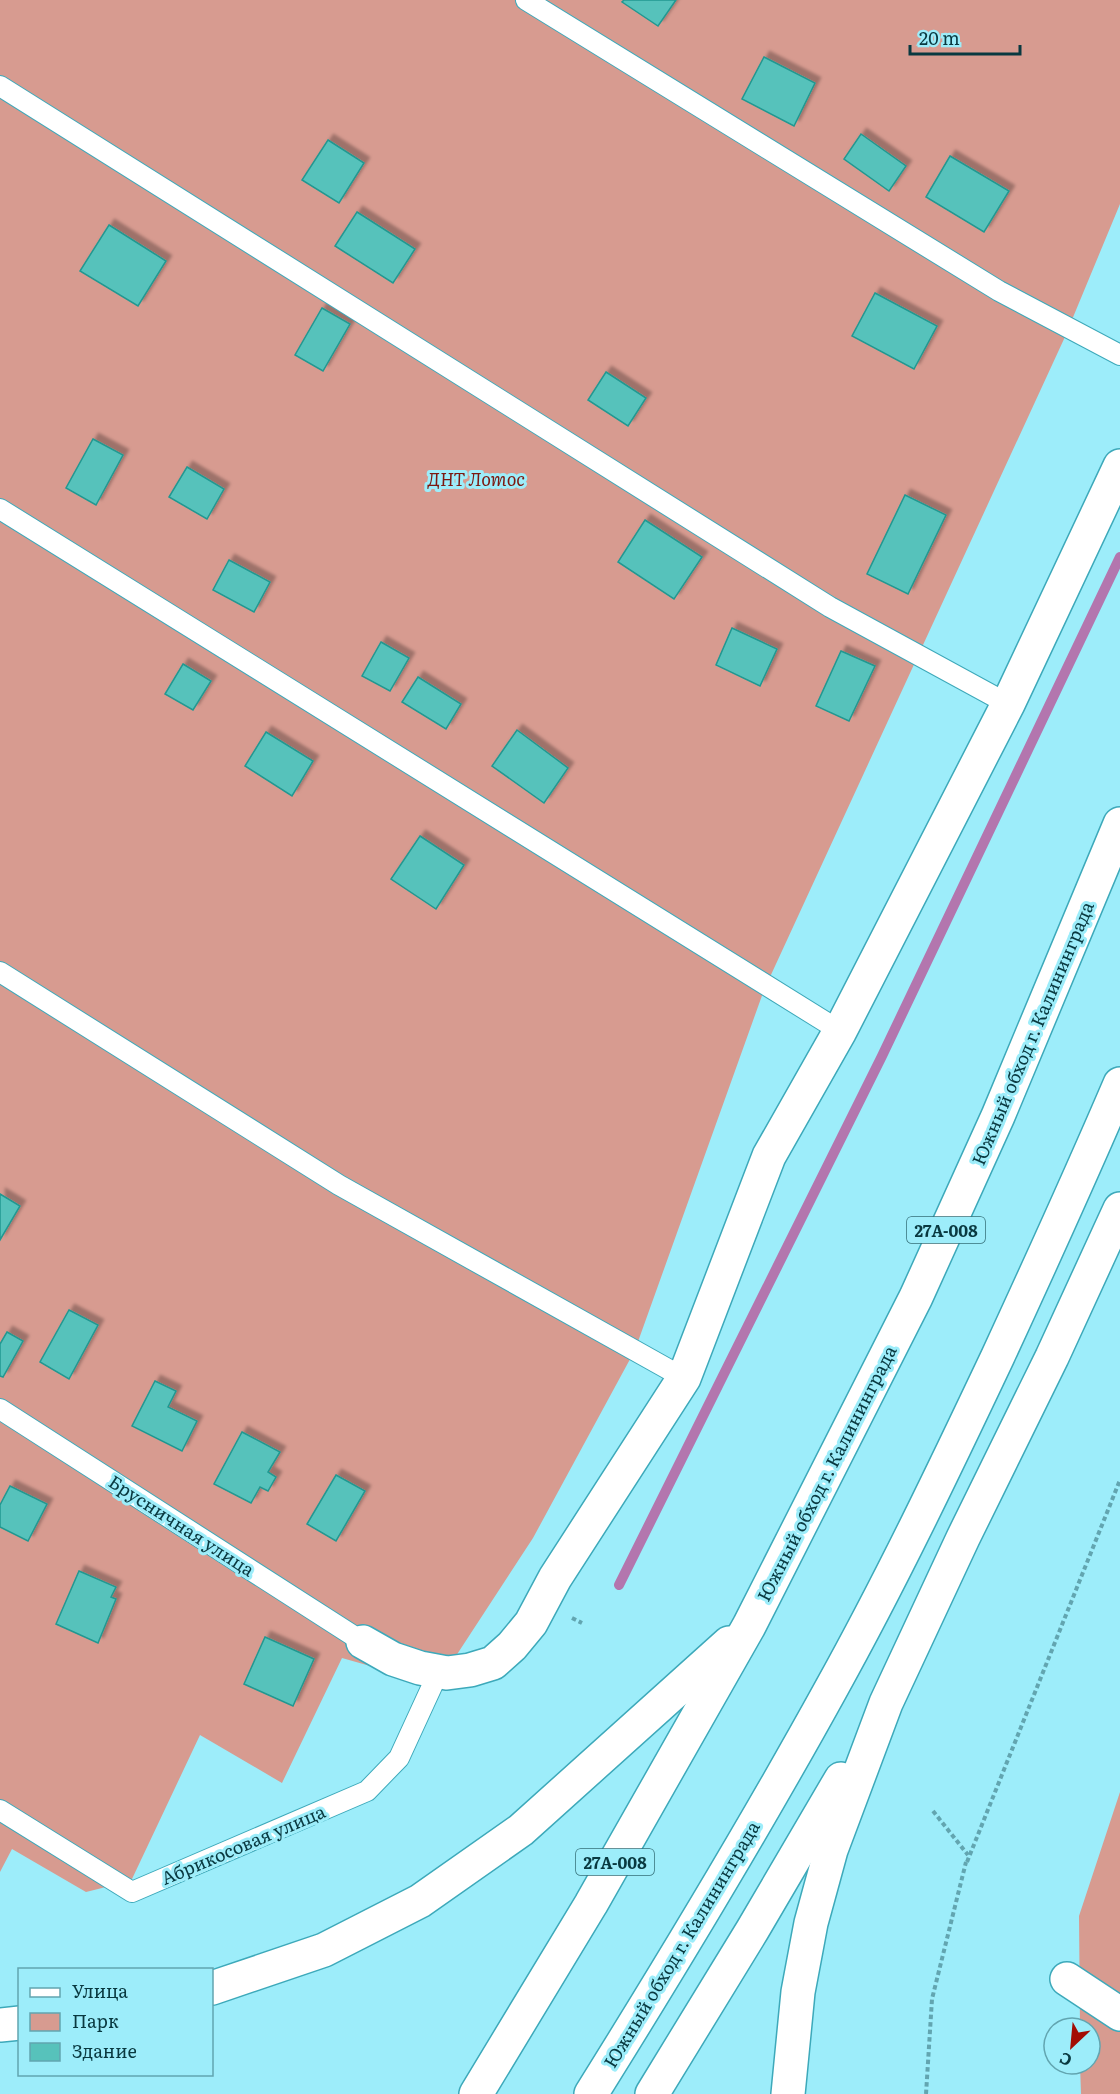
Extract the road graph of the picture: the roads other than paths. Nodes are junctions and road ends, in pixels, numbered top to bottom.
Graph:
1 (526, 0) edge
2 (0, 86) edge
3 (1120, 355) edge
4 (1120, 466) edge
5 (0, 509) edge
6 (1008, 704) junction
7 (1120, 824) edge
8 (0, 972) edge
9 (840, 1031) junction
10 (1120, 1084) edge
11 (1120, 1209) edge
12 (684, 1378) junction
13 (0, 1408) edge
14 (749, 1626) junction
15 (363, 1642) joint
16 (439, 1671) junction
17 (886, 1702) junction
18 (0, 1810) edge
19 (1067, 1979) dead end
20 (213, 1988) edge
21 (1120, 2014) edge
22 (18, 2023) edge
23 (0, 2025) edge
24 (476, 2094) edge
25 (591, 2094) edge
26 (652, 2094) edge
27 (788, 2094) edge

1 - 3 lane
2 - 6 lane
4 - 6 main road
5 - 9 lane
6 - 9 main road
7 - 14 main road, Южный обход г. Калининграда / 27А-008
8 - 12 lane
9 - 12 main road
10 - 25 main road, Южный обход г. Калининграда
11 - 17 main road
12 - 16 main road
13 - 15 lane, Брусничная улица
14 - 20 main road
14 - 24 main road, Южный обход г. Калининграда / 27А-008
15 - 16 main road
16 - 18 lane, Абрикосовая улица
17 - 26 main road
17 - 27 main road
19 - 21 main road
22 - 23 main road

